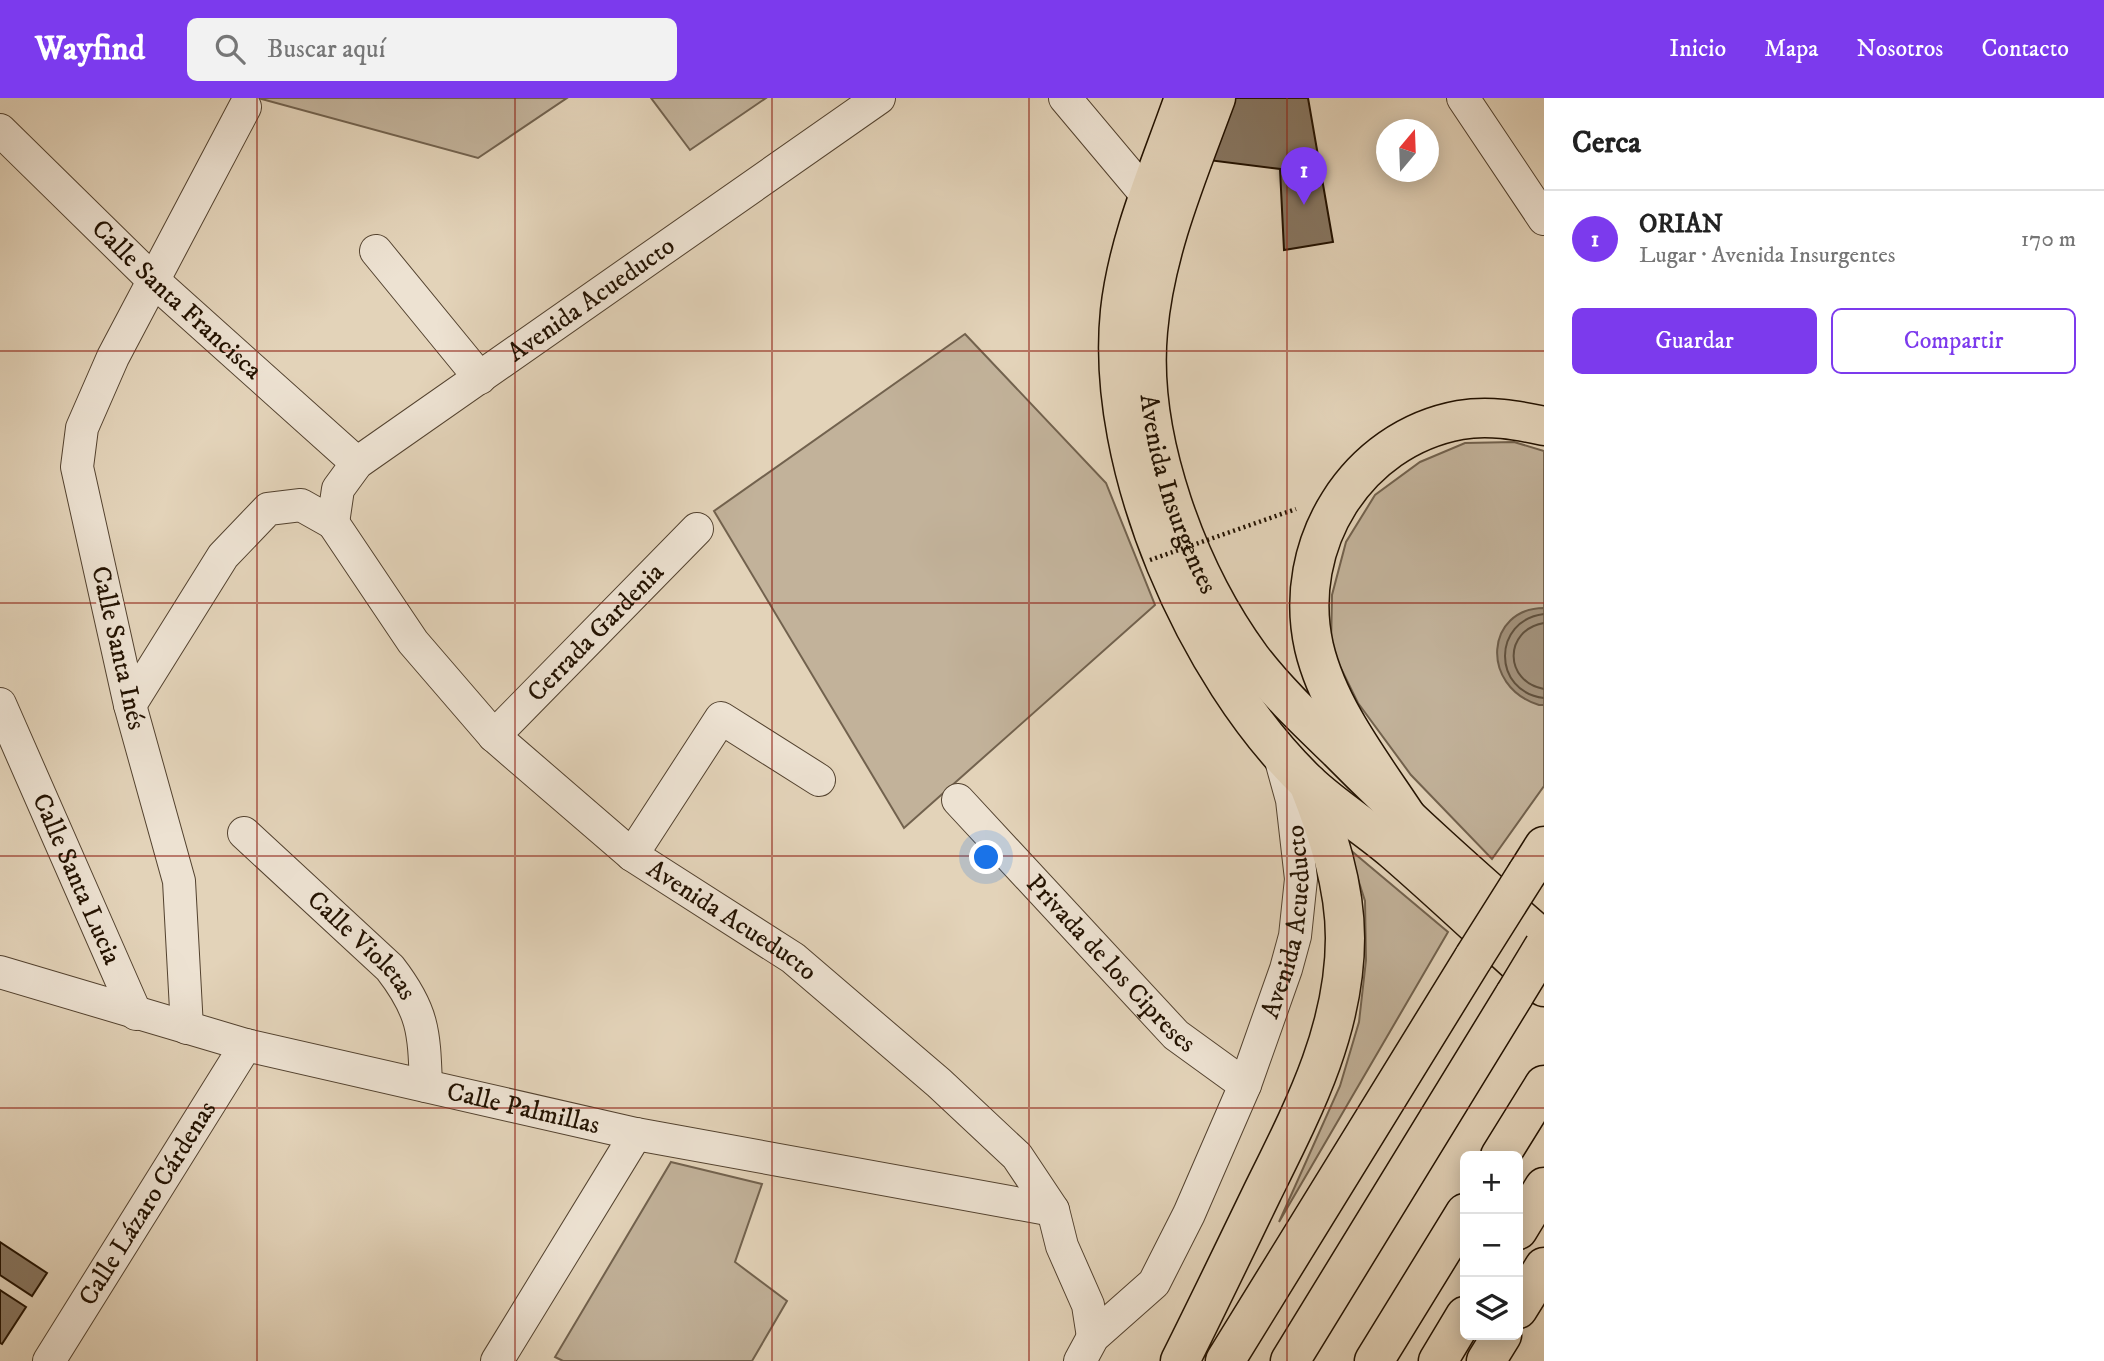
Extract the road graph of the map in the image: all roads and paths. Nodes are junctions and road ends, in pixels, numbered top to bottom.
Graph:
1 (879, 98) edge
2 (1065, 98) edge
3 (1184, 98) edge
4 (1216, 98) edge
5 (1463, 98) edge
6 (245, 107) dead end
7 (0, 130) edge
8 (1149, 198) junction
9 (1544, 219) edge
10 (376, 251) dead end
11 (155, 282) junction
12 (480, 378) junction
13 (1544, 426) edge
14 (357, 463) junction
15 (1296, 509) dead end
16 (333, 523) junction
17 (697, 530) dead end
18 (1150, 560) dead end
19 (0, 704) edge
20 (130, 705) junction
21 (494, 736) junction
22 (1278, 751) junction
23 (819, 780) dead end
24 (1308, 783) junction
25 (958, 800) dead end
26 (1410, 823) junction
27 (244, 833) dead end
28 (632, 855) junction
29 (1536, 860) edge
30 (1544, 940) edge
31 (1544, 946) edge
32 (0, 972) edge
33 (1530, 990) edge
34 (136, 1014) junction
35 (187, 1028) junction
36 (246, 1045) junction
37 (1245, 1085) junction
38 (1544, 1085) edge
39 (426, 1086) junction
40 (636, 1134) junction
41 (1503, 1151) edge
42 (1544, 1187) edge
43 (1053, 1210) junction
44 (1464, 1214) edge
45 (1523, 1222) edge
46 (1544, 1267) edge
47 (1523, 1301) edge
48 (1460, 1324) edge
49 (1499, 1340) edge
50 (1086, 1349) edge
51 (49, 1361) edge
52 (497, 1361) edge
53 (1181, 1361) edge
54 (1225, 1361) edge
55 (1290, 1361) edge
56 (1374, 1361) edge
57 (1438, 1361) edge
58 (1486, 1361) edge

1 - 12 street, Avenida Acueducto
2 - 8 street
3 - 8 main road, Avenida Insurgentes
4 - 26 main road, Avenida Insurgentes
5 - 9 street
6 - 11 street, Calle Santa Inés
7 - 11 street, Calle Santa Francisca
8 - 22 main road, Avenida Insurgentes
10 - 12 street
11 - 14 street, Calle Santa Francisca
11 - 20 street, Calle Santa Inés
12 - 14 street, Avenida Acueducto
13 - 26 main road
14 - 16 street, Avenida Acueducto
15 - 18 path, bridge
16 - 20 street, Avenida Acueducto
16 - 21 street, Avenida Acueducto
17 - 21 street, Cerrada Gardenia
19 - 34 street, Calle Santa Lucia
20 - 35 street, Calle Santa Inés
21 - 28 street, Avenida Acueducto
22 - 24 main road, Avenida Insurgentes
22 - 37 street, Avenida Acueducto
23 - 28 street
24 - 33 main road, Avenida Insurgentes
24 - 53 main road
25 - 37 street, Privada de los Cipreses
26 - 30 main road
27 - 39 street, Calle Violetas
28 - 43 street, Avenida Acueducto
29 - 54 main road, bridge
31 - 33 main road, bridge
32 - 34 street, Calle Palmillas
33 - 55 main road
34 - 35 street, Calle Palmillas
35 - 36 street, Calle Palmillas
36 - 39 street, Calle Palmillas
36 - 51 street, Calle Lázaro Cárdenas
37 - 50 street, Avenida Acueducto
38 - 41 main road
39 - 40 street, Calle Palmillas
40 - 43 street, Calle Palmillas
40 - 52 street
42 - 45 main road
43 - 50 street, Avenida Acueducto
44 - 56 main road
46 - 47 main road
48 - 57 main road
49 - 58 main road

